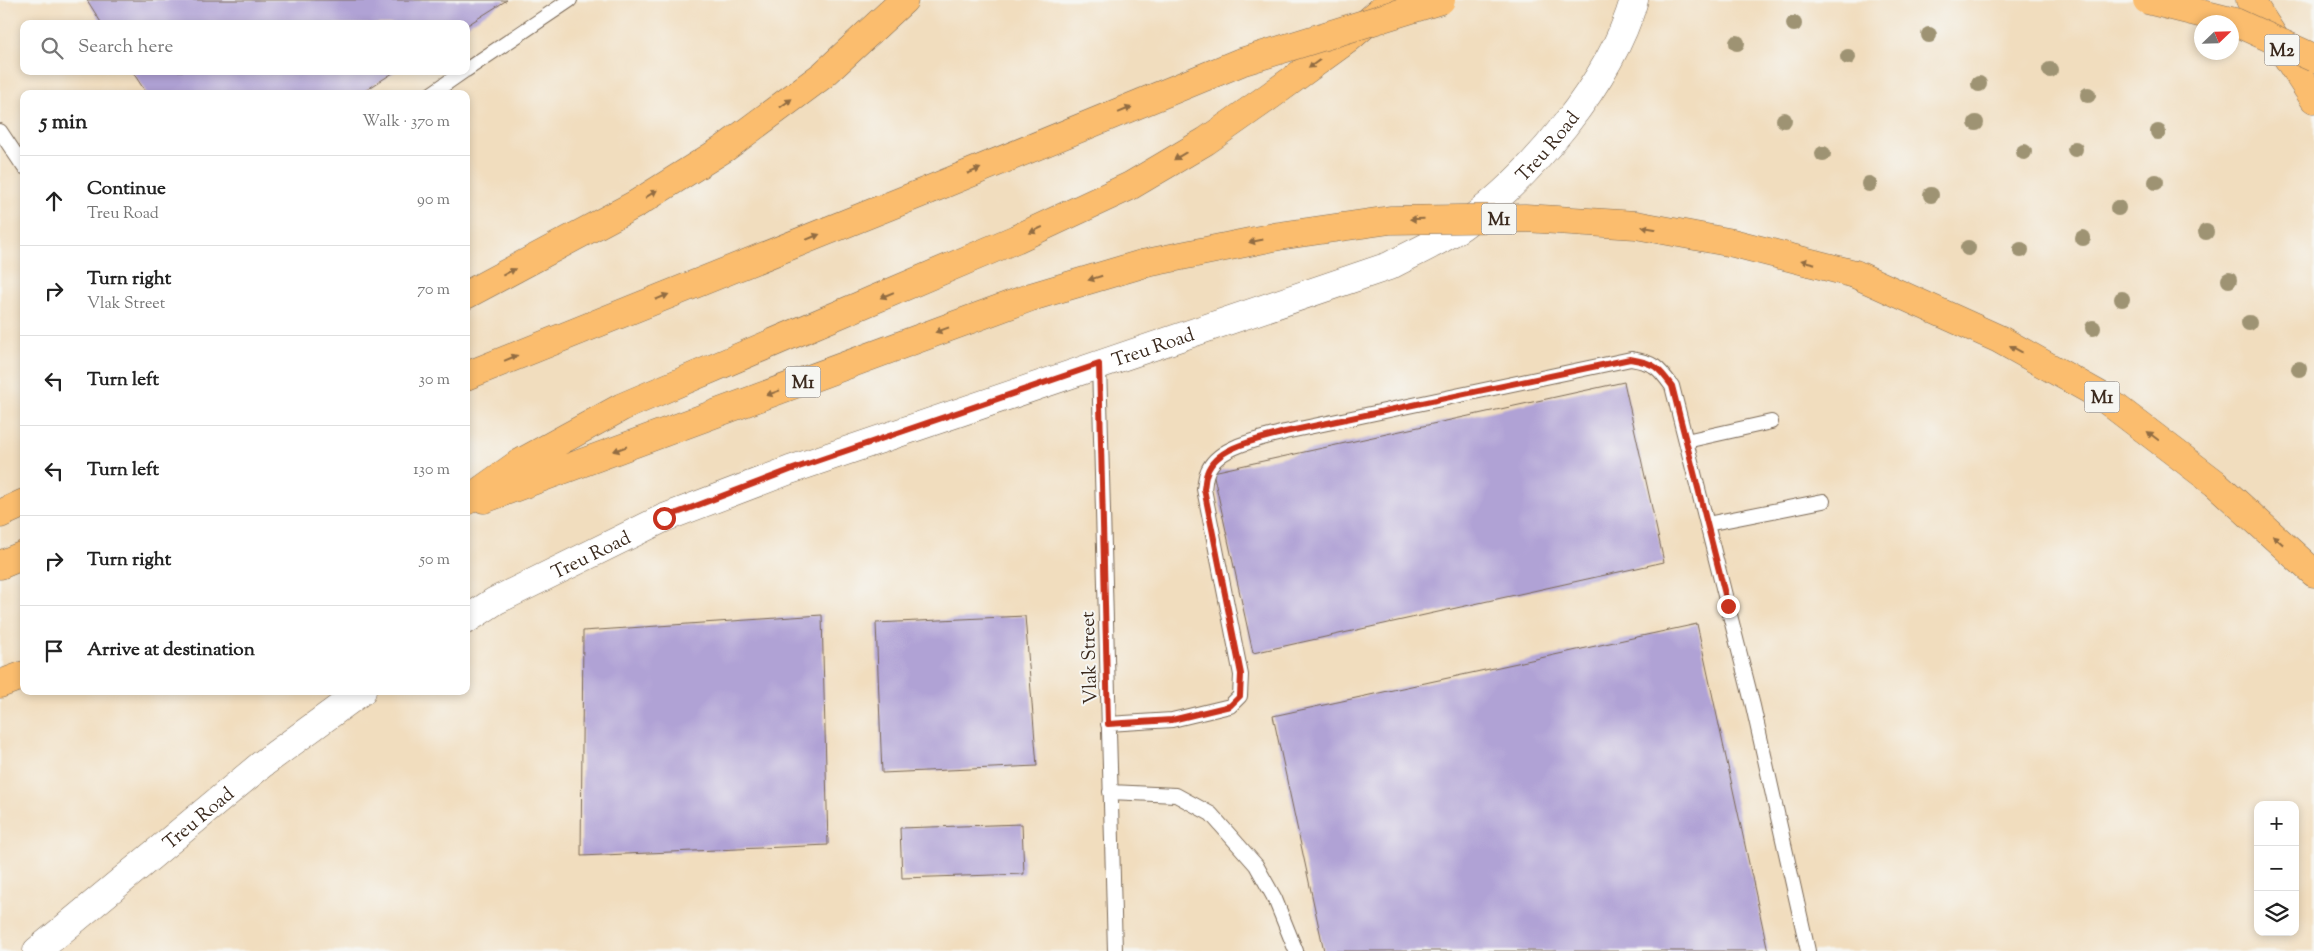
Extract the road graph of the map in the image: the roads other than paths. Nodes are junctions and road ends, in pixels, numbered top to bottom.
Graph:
1 (570, 0) edge
2 (904, 0) edge
3 (1393, 0) edge
4 (1441, 0) edge
5 (1634, 0) edge
6 (2148, 0) edge
7 (2250, 0) edge
8 (2314, 58) edge
9 (470, 68) edge
10 (459, 75) edge
11 (437, 90) edge
12 (2314, 99) edge
13 (0, 131) edge
14 (20, 161) edge
15 (470, 293) edge
16 (1099, 364) junction
17 (470, 374) edge
18 (1771, 422) dead end
19 (1686, 441) junction
20 (470, 498) edge
21 (1823, 501) dead end
22 (20, 505) edge
23 (470, 505) edge
24 (0, 514) edge
25 (1707, 524) junction
26 (20, 557) edge
27 (0, 565) edge
28 (2314, 573) edge
29 (470, 617) edge
30 (20, 676) edge
31 (0, 684) edge
32 (357, 695) edge
33 (1108, 724) junction
34 (1110, 792) junction
35 (37, 951) edge
36 (1114, 951) edge
37 (1296, 951) edge
38 (1808, 951) edge

1 - 9 lane
15 -> 2 highway
3 -> 20 highway
17 -> 4 highway, bridge
5 - 16 street, Treu Road
6 - 8 highway, bridge
7 - 12 highway, M2
10 - 11 lane
13 - 14 lane
16 - 29 street, Treu Road
16 - 33 lane, Vlak Street
18 - 19 lane
19 - 25 lane
19 - 33 lane
21 - 25 lane
22 - 24 highway
28 -> 23 highway, M1, bridge
25 - 38 lane
26 - 27 highway
30 - 31 highway
32 - 35 street, Treu Road
33 - 34 lane, Vlak Street
34 - 36 lane, Vlak Street
34 - 37 lane

